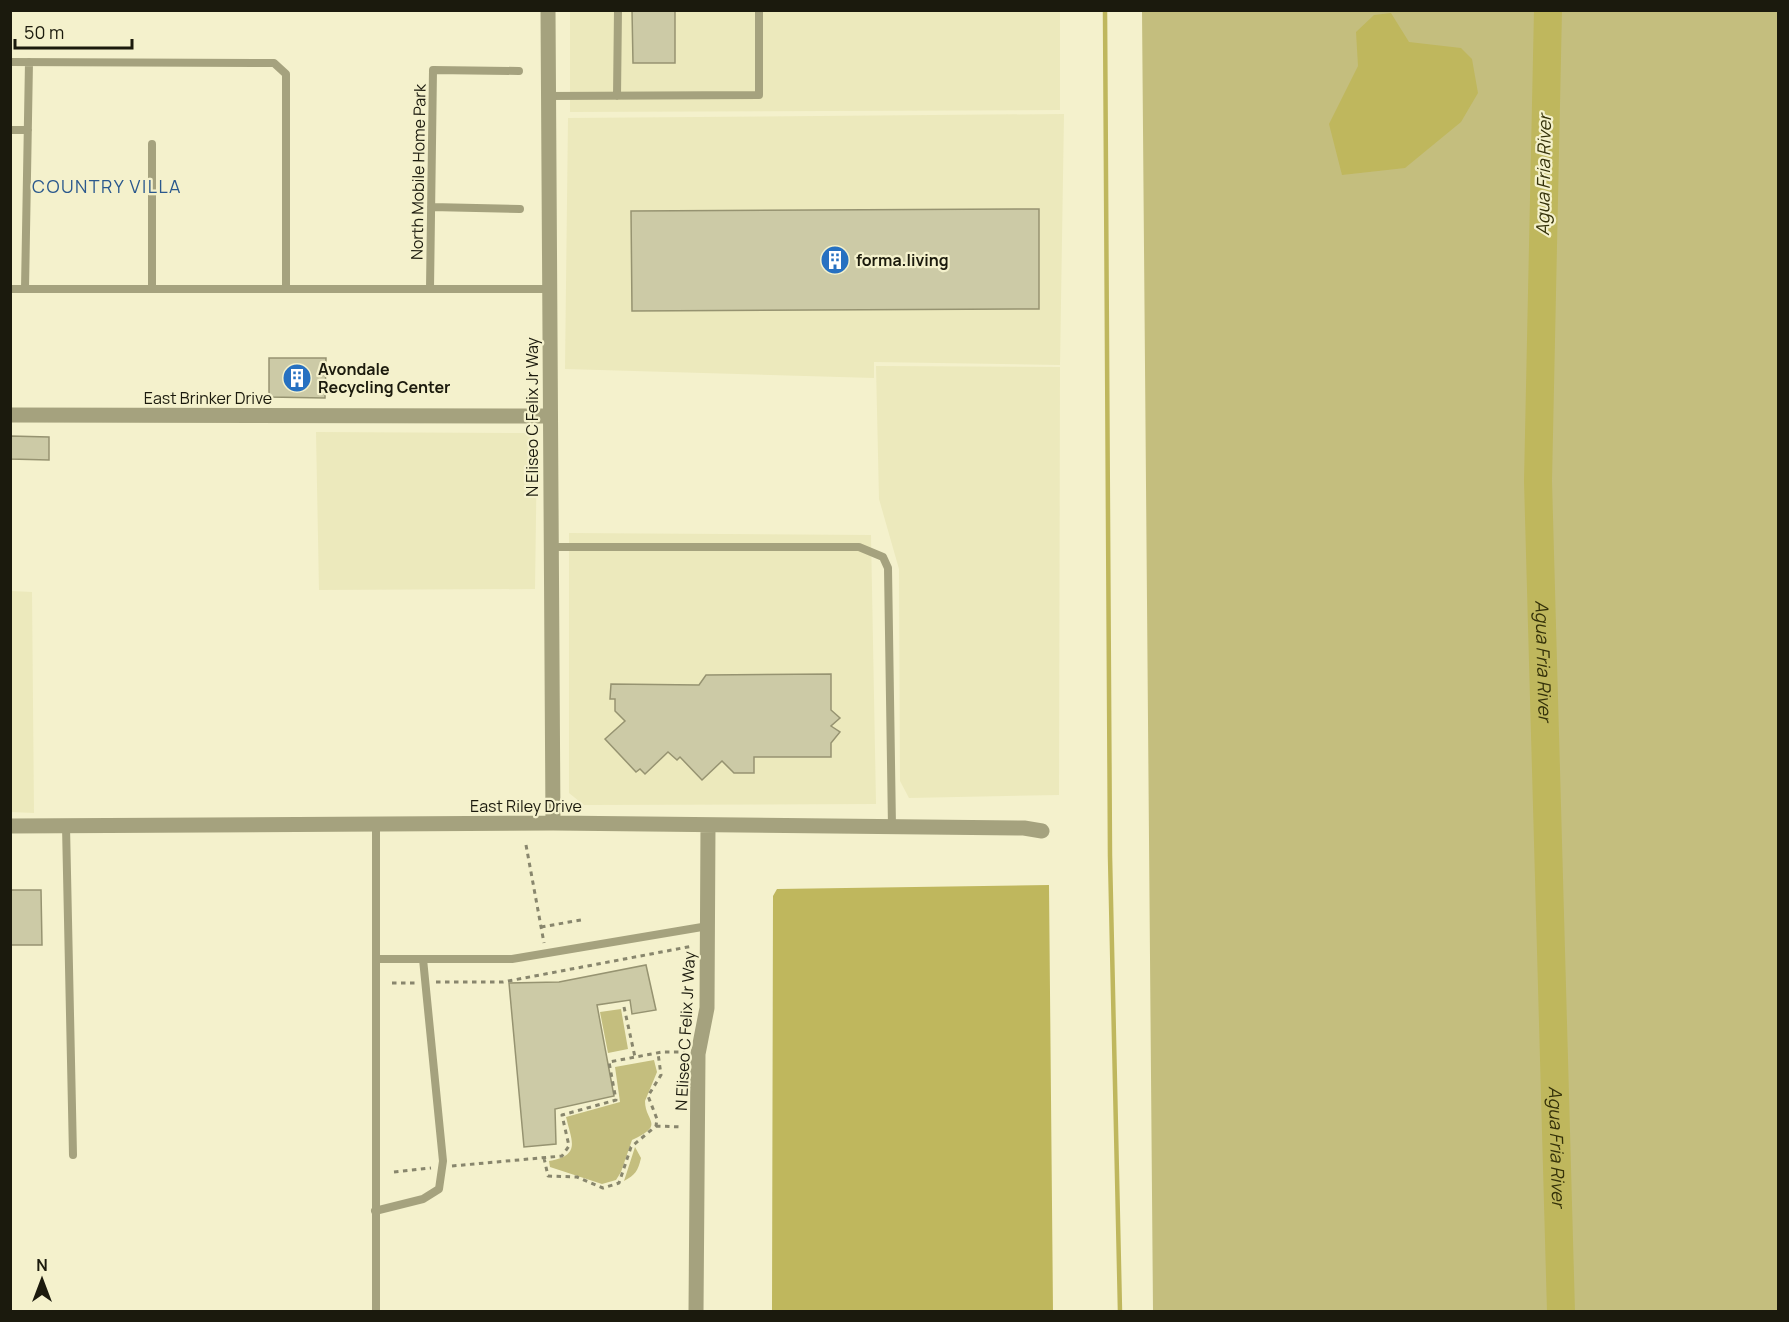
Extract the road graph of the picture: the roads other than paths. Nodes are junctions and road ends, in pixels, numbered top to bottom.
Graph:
1 (548, 10) edge
2 (618, 10) edge
3 (759, 10) edge
4 (10, 62) edge
5 (29, 62) junction
6 (519, 71) dead end
7 (548, 96) junction
8 (617, 96) junction
9 (10, 130) edge
10 (28, 130) junction
11 (152, 144) dead end
12 (431, 207) junction
13 (520, 209) dead end
14 (430, 288) junction
15 (10, 289) edge
16 (25, 289) junction
17 (152, 289) junction
18 (286, 289) junction
19 (550, 289) junction
20 (10, 415) edge
21 (550, 416) junction
22 (551, 547) junction
23 (553, 823) junction
24 (376, 824) junction
25 (708, 825) junction
26 (10, 826) edge
27 (66, 826) junction
28 (892, 827) junction
29 (1042, 831) dead end
30 (708, 926) junction
31 (376, 959) junction
32 (423, 959) junction
33 (74, 1155) dead end
34 (375, 1211) junction
35 (376, 1311) edge
36 (696, 1311) edge

1 - 7 street, N Eliseo C Felix Jr Way
2 - 8 lane
3 - 8 lane
4 - 5 lane
5 - 10 lane
5 - 18 lane
6 - 12 lane, North Mobile Home Park
7 - 8 lane
7 - 19 street, N Eliseo C Felix Jr Way
9 - 10 lane
10 - 16 lane
11 - 17 lane
12 - 13 lane
12 - 14 lane, North Mobile Home Park
14 - 18 lane
14 - 19 lane
15 - 16 lane
16 - 17 lane
17 - 18 lane
19 - 21 street, N Eliseo C Felix Jr Way
20 - 21 street, East Brinker Drive
21 - 22 street, N Eliseo C Felix Jr Way
22 - 23 street, N Eliseo C Felix Jr Way
22 - 28 lane
23 - 24 street, East Riley Drive
23 - 25 street, East Riley Drive
24 - 27 street, East Riley Drive
24 - 31 lane
25 - 28 street, East Riley Drive
25 - 30 street, N Eliseo C Felix Jr Way
26 - 27 street, East Riley Drive
27 - 33 lane
28 - 29 street, East Riley Drive
30 - 32 lane
30 - 36 street, N Eliseo C Felix Jr Way
31 - 32 lane
31 - 34 lane
32 - 34 lane
34 - 35 lane

